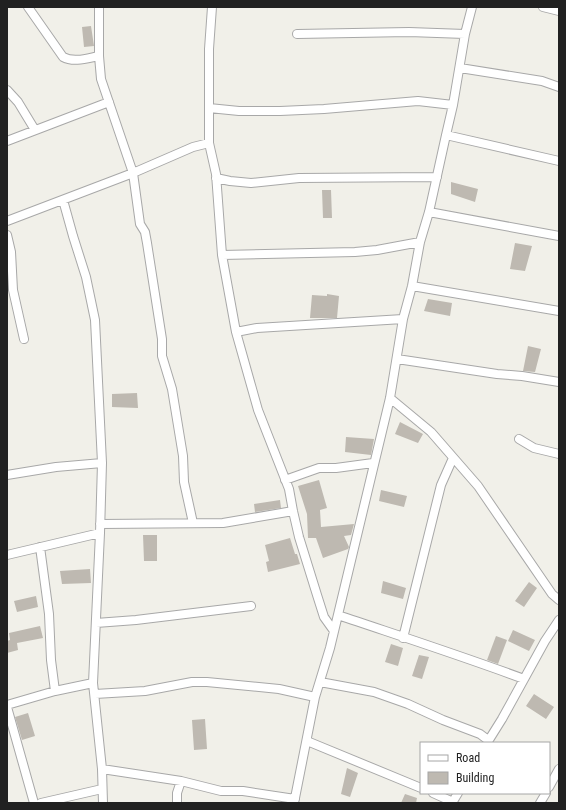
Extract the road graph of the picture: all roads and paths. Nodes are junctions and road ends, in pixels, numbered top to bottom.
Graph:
1 (28, 7) edge
2 (99, 7) edge
3 (212, 7) edge
4 (472, 7) edge
5 (543, 7) edge
6 (559, 11) edge
7 (297, 34) dead end
8 (465, 34) junction
9 (99, 56) junction
10 (460, 68) junction
11 (559, 87) edge
12 (7, 90) edge
13 (109, 102) junction
14 (453, 105) junction
15 (209, 108) junction
16 (35, 130) junction
17 (446, 135) junction
18 (7, 141) edge
19 (209, 143) junction
20 (559, 161) edge
21 (133, 173) junction
22 (436, 177) junction
23 (216, 178) junction
24 (63, 200) junction
25 (429, 212) junction
26 (7, 221) edge
27 (7, 235) edge
28 (559, 236) edge
29 (420, 242) junction
30 (222, 255) junction
31 (412, 286) junction
32 (559, 311) edge
33 (403, 319) junction
34 (236, 332) junction
35 (24, 339) dead end
36 (397, 359) junction
37 (559, 382) edge
38 (390, 398) junction
39 (519, 439) dead end
40 (559, 454) edge
41 (453, 458) junction
42 (102, 463) junction
43 (373, 463) junction
44 (7, 475) edge
45 (285, 480) junction
46 (293, 511) junction
47 (193, 523) junction
48 (100, 529) junction
49 (40, 547) junction
50 (7, 555) edge
51 (559, 600) edge
52 (251, 606) dead end
53 (338, 615) junction
54 (559, 620) edge
55 (96, 623) junction
56 (334, 631) junction
57 (403, 638) junction
58 (524, 679) junction
59 (320, 682) junction
60 (93, 683) junction
61 (54, 691) junction
62 (95, 694) junction
63 (316, 697) junction
64 (7, 706) edge
65 (307, 741) junction
66 (488, 742) edge
67 (102, 769) junction
68 (559, 769) edge
69 (181, 781) junction
70 (550, 785) edge
71 (420, 788) edge
72 (102, 789) junction
73 (435, 794) edge
74 (545, 794) edge
75 (294, 801) edge
76 (452, 802) edge
77 (34, 803) edge
78 (41, 803) edge
79 (103, 803) edge
80 (177, 803) edge
81 (540, 803) edge

1 - 9 street
2 - 9 street
3 - 15 street
4 - 8 street
5 - 6 street
7 - 8 street
8 - 10 street
9 - 13 street
10 - 11 street
10 - 14 street
12 - 16 street
13 - 16 street
13 - 21 street
14 - 15 street
14 - 17 street
15 - 19 street
16 - 18 street
17 - 20 street
17 - 22 street
19 - 21 street
19 - 23 street
21 - 24 street
21 - 47 street
22 - 23 street
22 - 25 street
23 - 30 street
24 - 26 street
24 - 42 street
25 - 28 street
25 - 29 street
27 - 35 street
29 - 30 street
29 - 31 street
30 - 34 street
31 - 32 street
31 - 33 street
33 - 34 street
33 - 36 street
34 - 45 street
36 - 37 street
36 - 38 street
38 - 41 street
38 - 43 street
39 - 40 street
41 - 51 street
41 - 57 street
42 - 44 street
42 - 48 street
43 - 45 street
43 - 53 street
45 - 46 street
46 - 47 street
46 - 56 street
47 - 48 street
48 - 49 street
48 - 55 street
49 - 50 street
49 - 61 street
52 - 55 street
53 - 56 street
53 - 57 street
54 - 58 street
55 - 60 street
56 - 59 street
57 - 58 street
58 - 66 street
59 - 63 street
59 - 66 street
60 - 61 street
60 - 62 street
61 - 64 street
62 - 63 street
62 - 67 street
63 - 65 street
64 - 77 street
65 - 71 street
65 - 75 street
67 - 69 street
67 - 72 street
68 - 70 street
69 - 75 street
69 - 80 street
72 - 78 street
72 - 79 street
73 - 76 street
74 - 81 street

